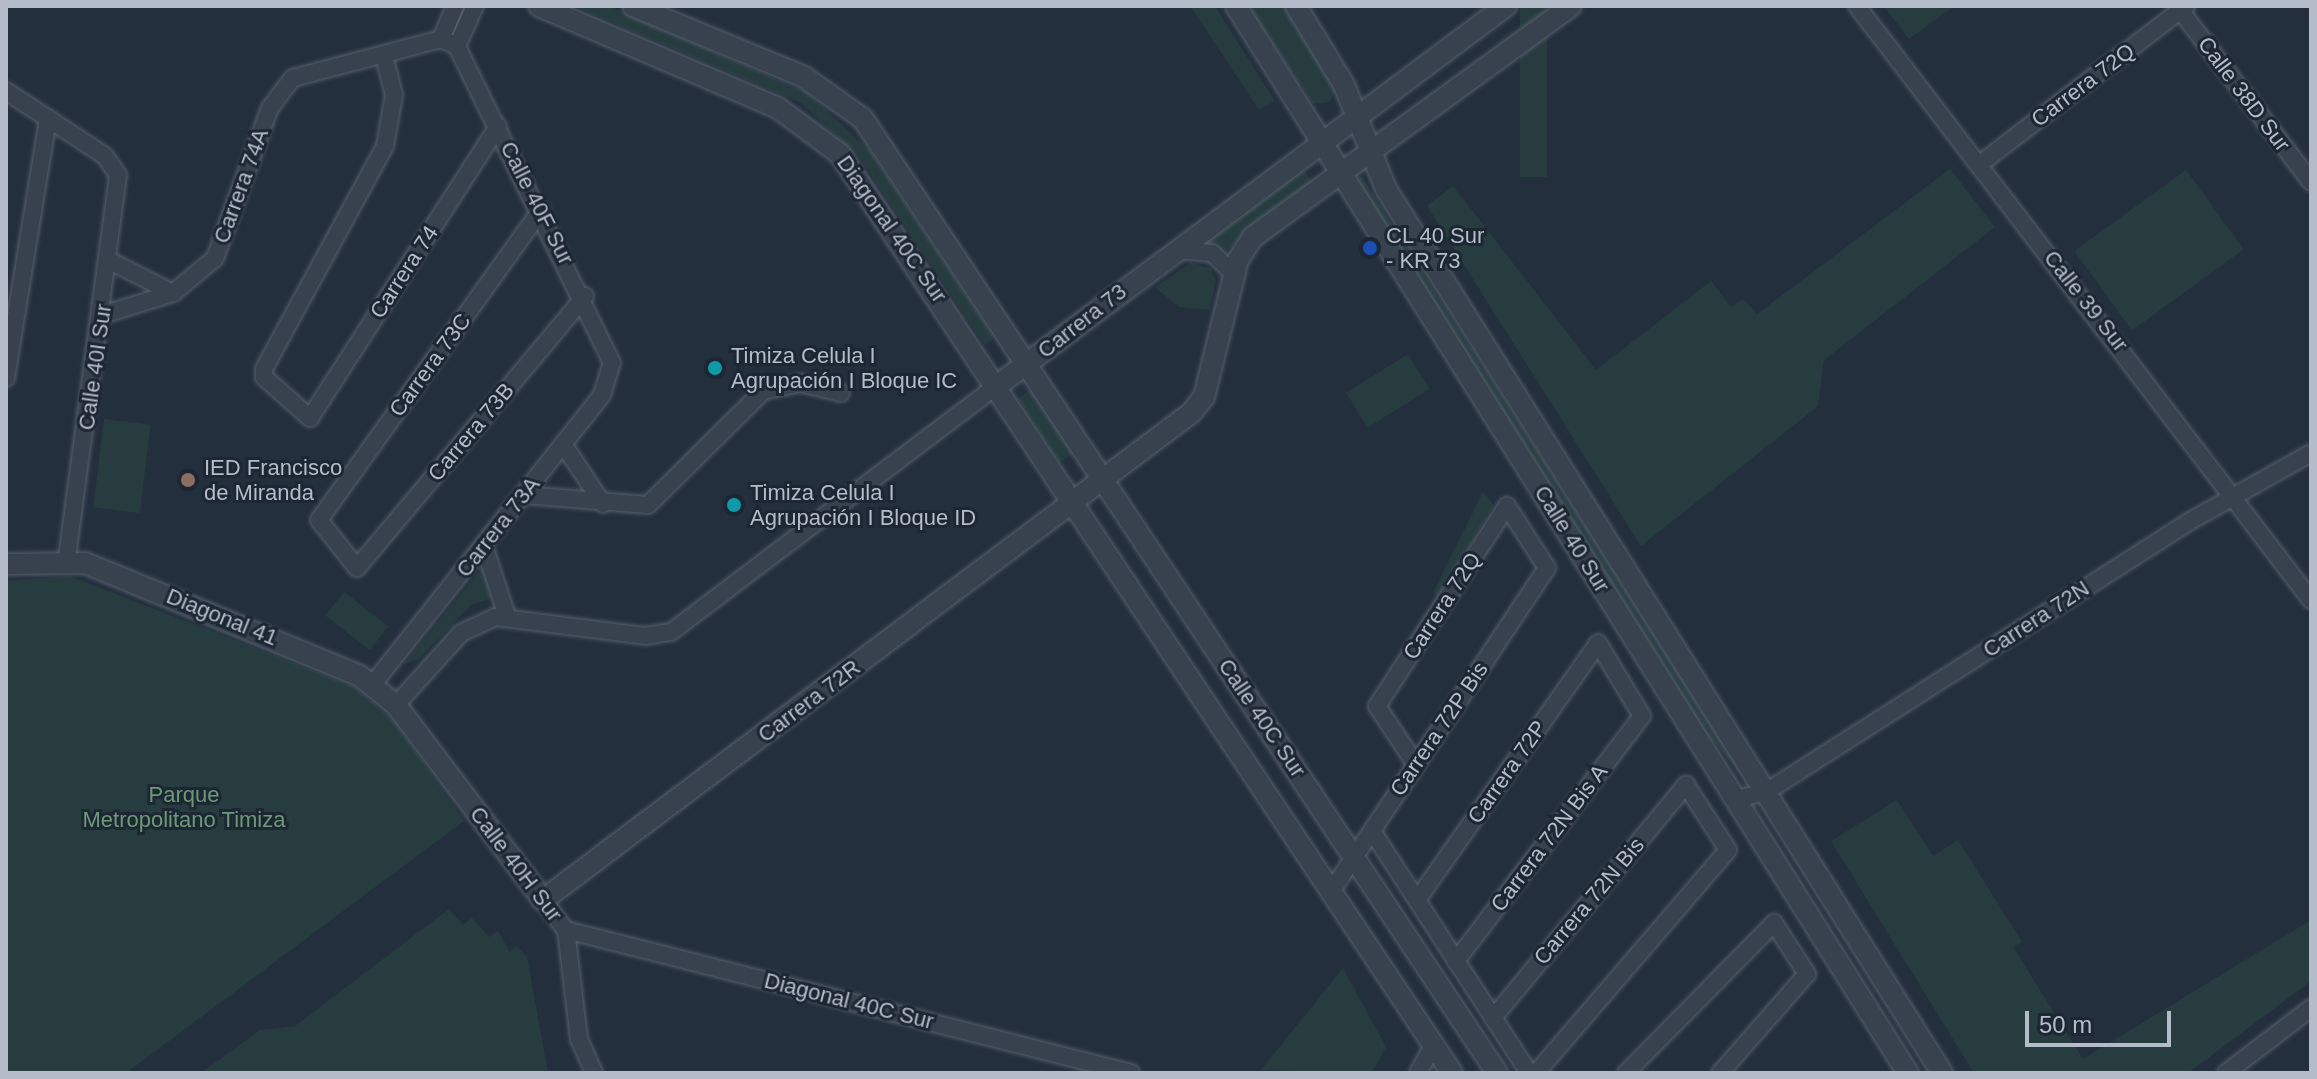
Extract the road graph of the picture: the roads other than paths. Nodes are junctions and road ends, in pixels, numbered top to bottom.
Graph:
1 (455, 6) edge
2 (475, 6) edge
3 (539, 6) edge
4 (633, 6) edge
5 (1236, 6) edge
6 (1296, 6) edge
7 (1506, 6) edge
8 (1571, 6) edge
9 (1857, 6) edge
10 (2181, 7) edge
11 (449, 42) junction
12 (384, 56) junction
13 (6, 91) edge
14 (1357, 115) junction
15 (48, 118) junction
16 (498, 126) junction
17 (1321, 140) junction
18 (1371, 151) junction
19 (1980, 164) junction
20 (1341, 170) junction
21 (2311, 182) edge
22 (541, 210) junction
23 (1174, 250) junction
24 (110, 261) junction
25 (1234, 274) junction
26 (173, 293) junction
27 (585, 296) junction
28 (102, 315) junction
29 (612, 363) joint
30 (1026, 364) junction
31 (6, 378) edge
32 (998, 385) junction
33 (841, 393) dead end
34 (563, 444) junction
35 (2311, 453) edge
36 (1103, 481) junction
37 (524, 495) junction
38 (2235, 495) junction
39 (1076, 502) junction
40 (603, 504) junction
41 (1507, 506) joint
42 (484, 546) junction
43 (67, 559) junction
44 (6, 564) edge
45 (357, 568) joint
46 (1547, 568) joint
47 (2311, 600) edge
48 (507, 616) junction
49 (1598, 643) joint
50 (373, 684) junction
51 (396, 705) junction
52 (1416, 765) junction
53 (1766, 792) junction
54 (1737, 799) junction
55 (1751, 823) junction
56 (1372, 831) junction
57 (1354, 857) junction
58 (1332, 890) junction
59 (543, 900) junction
60 (1417, 900) junction
61 (566, 930) junction
62 (1456, 961) junction
63 (2311, 1008) edge
64 (1493, 1018) junction
65 (1434, 1044) junction
66 (594, 1073) edge
67 (1131, 1073) edge
68 (1418, 1073) edge
69 (1452, 1073) edge
70 (1497, 1073) edge
71 (1529, 1073) edge
72 (1536, 1073) edge
73 (1626, 1073) edge
74 (1720, 1073) edge
75 (1908, 1073) edge
76 (1942, 1073) edge
77 (2226, 1073) edge

1 - 11 street
2 - 11 street
3 - 32 street, Diagonal 40C Sur
4 - 30 street, Diagonal 40C Sur
5 - 17 street, Calle 40 Sur
6 - 14 street, Calle 40 Sur
7 - 14 street, Carrera 73
8 - 18 street
9 - 19 street, Calle 39 Sur
10 - 19 street, Carrera 72Q
10 - 21 street, Calle 38D Sur
11 - 12 street, Carrera 74A
11 - 16 street, Calle 40F Sur
12 - 16 street, Carrera 74
12 - 26 street, Carrera 74A
13 - 15 street
14 - 17 street, Carrera 73
14 - 18 street, Calle 40 Sur
15 - 24 street, Calle 40I Sur
15 - 31 street
16 - 22 street, Calle 40F Sur
17 - 20 street, Calle 40 Sur
17 - 23 street, Carrera 73
18 - 20 street
18 - 53 street, Calle 40 Sur
19 - 38 street, Calle 39 Sur
20 - 25 street
20 - 54 street, Calle 40 Sur
22 - 27 street, Calle 40F Sur
22 - 45 street, Carrera 73C
23 - 25 street
23 - 30 street, Carrera 73
24 - 26 street
24 - 28 street, Calle 40I Sur
25 - 36 street
26 - 28 street, Carrera 74A
27 - 29 street, Calle 40F Sur
27 - 45 street, Carrera 73B
28 - 43 street, Calle 40I Sur
29 - 34 street, Carrera 73A
30 - 32 street, Carrera 73
30 - 36 street, Calle 40C Sur
32 - 39 street, Calle 40C Sur
32 - 48 street, Carrera 73
33 - 40 street
34 - 37 street, Carrera 73A
34 - 40 street
35 - 38 street, Carrera 72N
36 - 39 street
36 - 57 street, Calle 40C Sur
37 - 40 street
37 - 42 street, Carrera 73A
38 - 47 street, Calle 39 Sur
38 - 53 street, Carrera 72N
39 - 58 street, Calle 40C Sur
39 - 59 street, Carrera 72R
41 - 46 street, Calle 40 Sur
41 - 52 street, Carrera 72Q
42 - 48 street
42 - 50 street, Carrera 73A
43 - 44 street
43 - 50 street, Diagonal 41
46 - 52 street, Carrera 72P Bis
48 - 51 street
49 - 60 street, Carrera 72P
49 - 62 street, Carrera 72N Bis A
50 - 51 street, Calle 40H Sur
51 - 59 street, Calle 40H Sur
52 - 56 street, Carrera 72P Bis
53 - 54 street, Carrera 72N
53 - 55 street
53 - 76 street, Calle 40 Sur
54 - 55 street, Calle 40 Sur
55 - 75 street, Calle 40 Sur
56 - 57 street, Carrera 72P Bis
56 - 60 street
57 - 58 street, Carrera 72P Bis
57 - 70 street, Calle 40C Sur
58 - 65 street, Calle 40C Sur
59 - 61 street, Calle 40H Sur
60 - 62 street
61 - 66 street, Calle 40H Sur
61 - 67 street, Diagonal 40C Sur
62 - 64 street
63 - 77 street
64 - 71 street
64 - 72 street, Carrera 72N Bis
65 - 68 street
65 - 69 street, Calle 40C Sur
73 - 74 street

